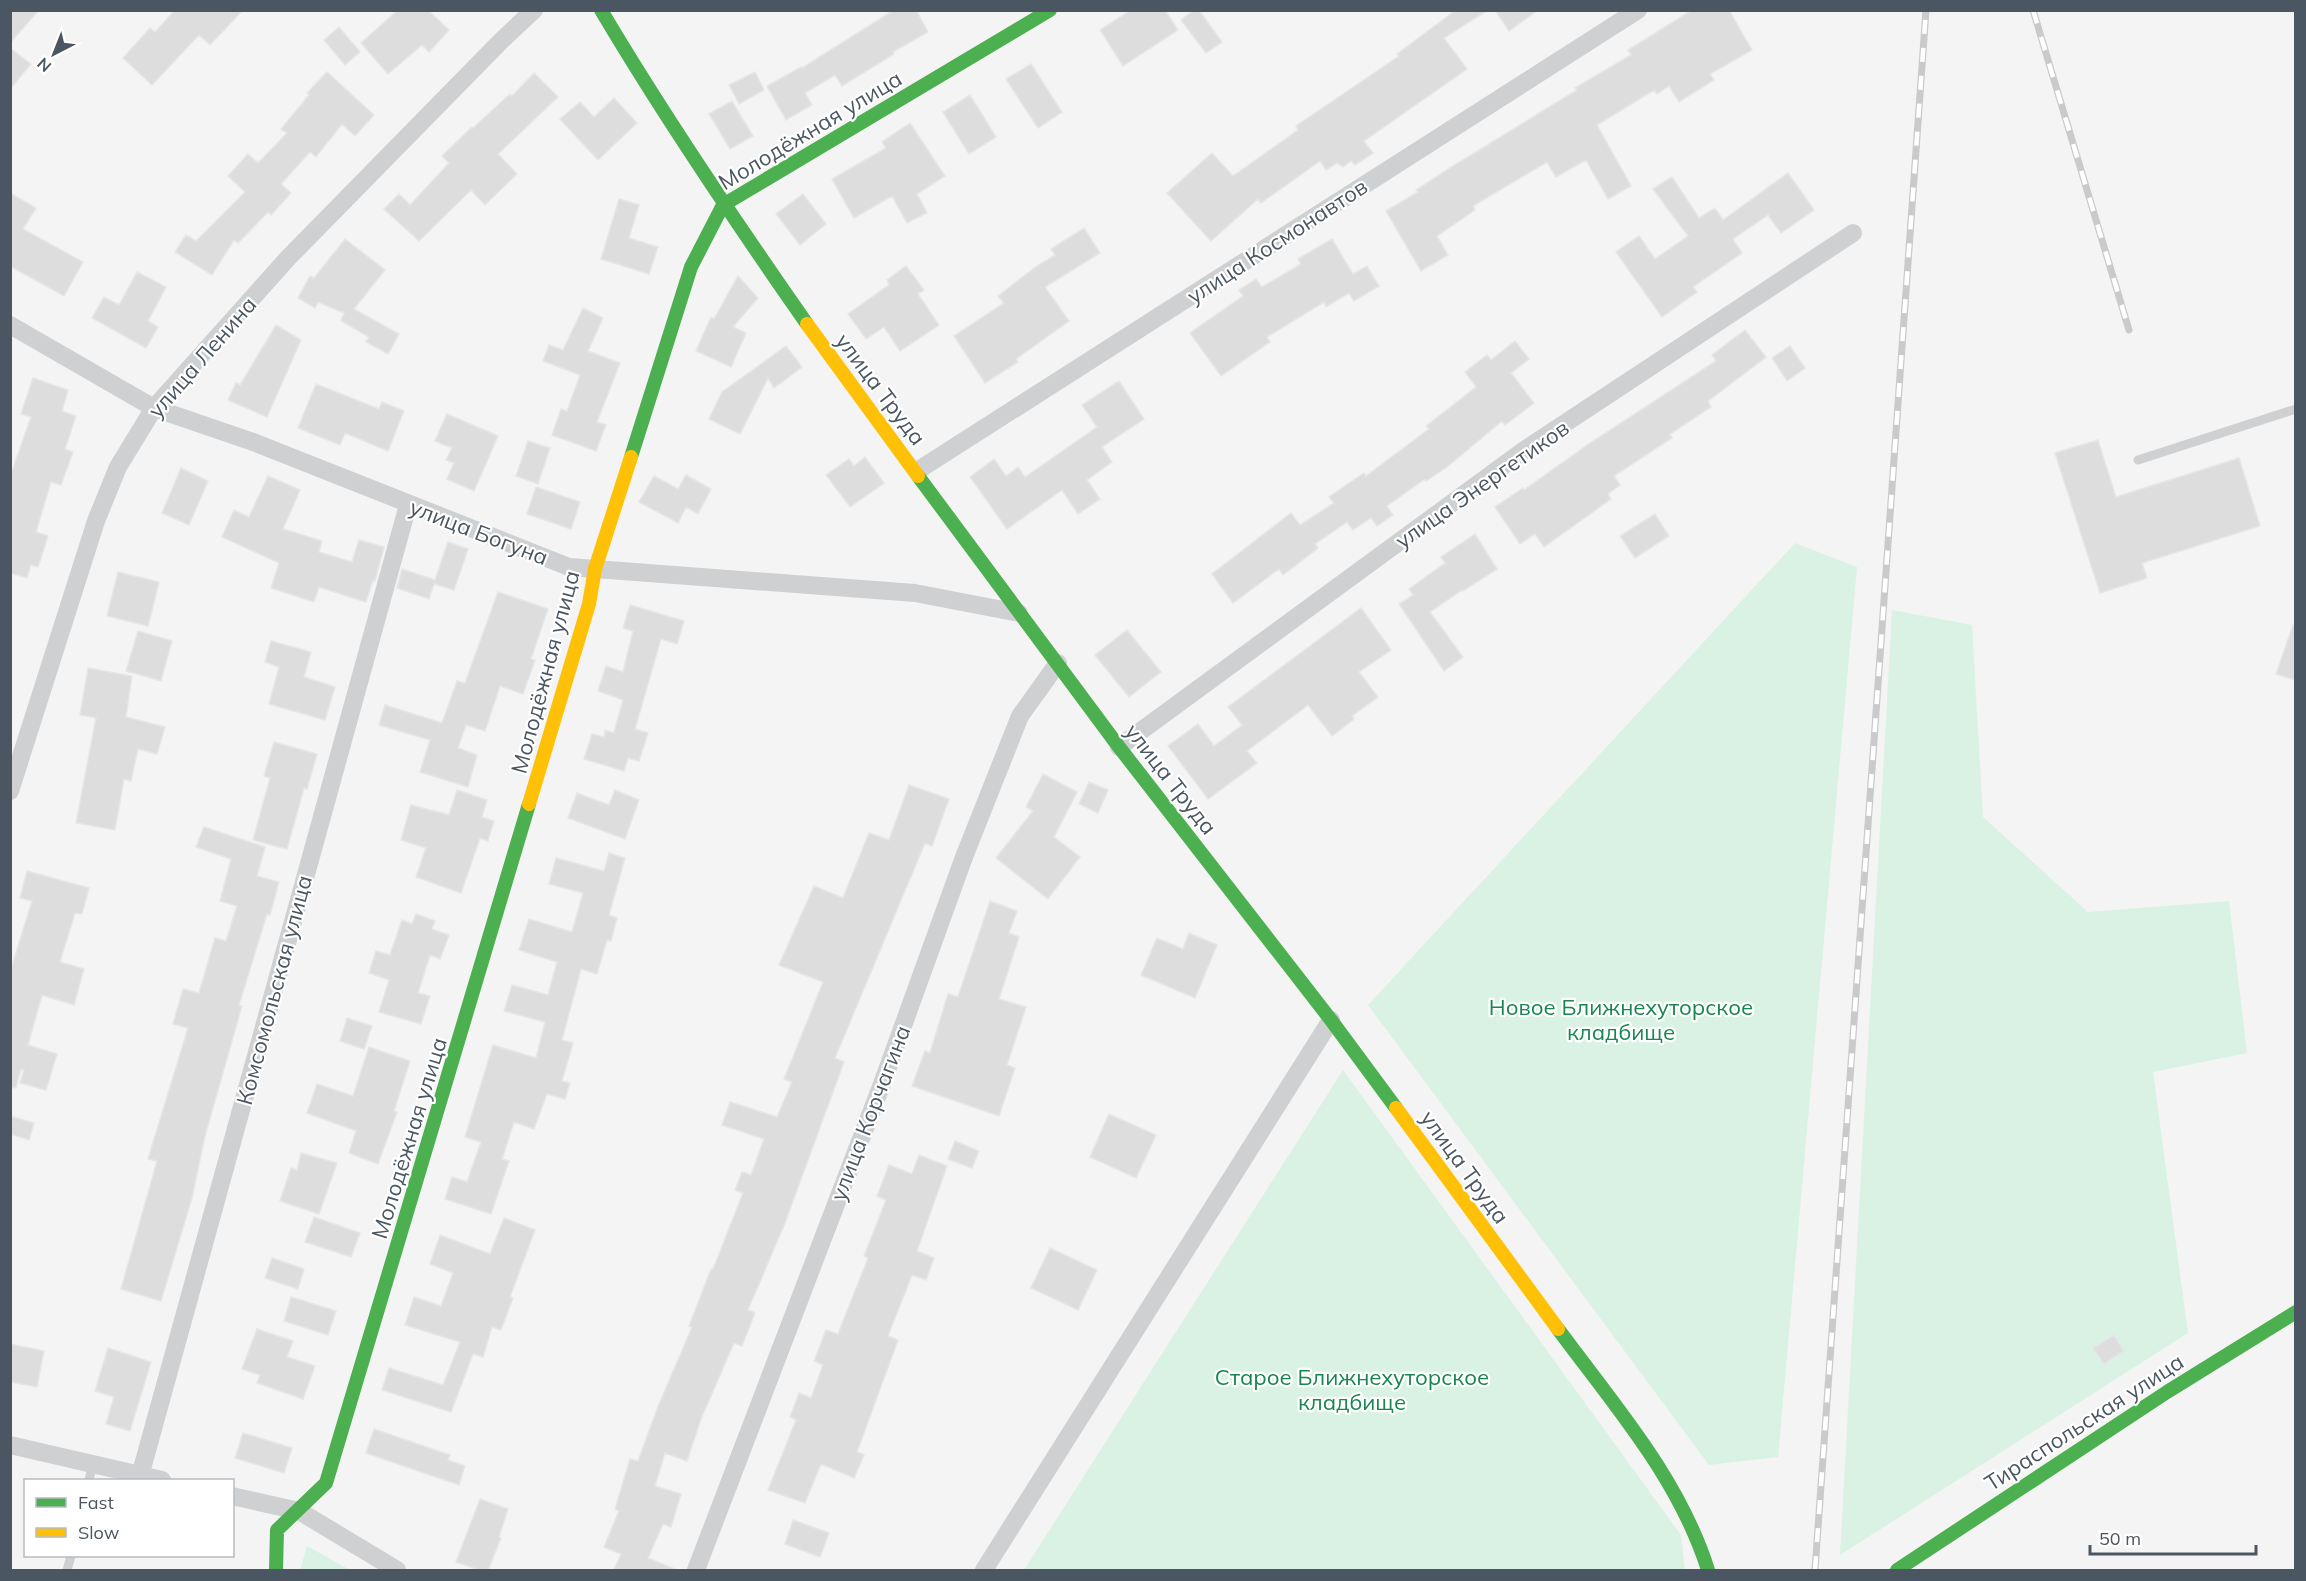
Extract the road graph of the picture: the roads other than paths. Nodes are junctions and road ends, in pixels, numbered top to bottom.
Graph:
1 (534, 10) edge
2 (601, 10) edge
3 (1050, 10) edge
4 (1638, 10) edge
5 (723, 205) junction
6 (1853, 233) dead end
7 (10, 325) edge
8 (154, 408) junction
9 (2295, 409) edge
10 (2138, 460) dead end
11 (916, 471) junction
12 (408, 505) junction
13 (595, 569) junction
14 (1019, 613) junction
15 (1059, 663) junction
16 (1119, 747) junction
17 (10, 790) edge
18 (1332, 1020) junction
19 (2295, 1312) edge
20 (10, 1445) edge
21 (91, 1472) edge
22 (140, 1476) junction
23 (156, 1479) edge
24 (234, 1496) edge
25 (300, 1511) junction
26 (276, 1570) edge
27 (397, 1570) edge
28 (696, 1570) edge
29 (984, 1570) edge
30 (1708, 1570) edge
31 (1897, 1570) edge

1 - 8 street, улица Ленина
2 - 5 street, улица Труда
3 - 5 street, Молодёжная улица
4 - 11 street, улица Космонавтов
5 - 11 street, улица Труда
5 - 13 street, Молодёжная улица
6 - 16 street, улица Энергетиков
7 - 8 street, улица Богуна
8 - 12 street, улица Богуна
8 - 17 street, улица Ленина
9 - 10 lane
11 - 14 street, улица Труда
12 - 13 street, улица Богуна
12 - 22 street, Комсомольская улица
13 - 14 street, улица Богуна
13 - 25 street, Молодёжная улица
14 - 15 street, улица Труда
15 - 16 street, улица Труда
15 - 28 street, улица Корчагина
16 - 18 street, улица Труда
18 - 29 street
18 - 30 street, улица Труда
19 - 31 street, Тираспольская улица
20 - 21 street
21 - 22 street
22 - 23 street
24 - 25 street
25 - 26 street, Молодёжная улица
25 - 27 street

